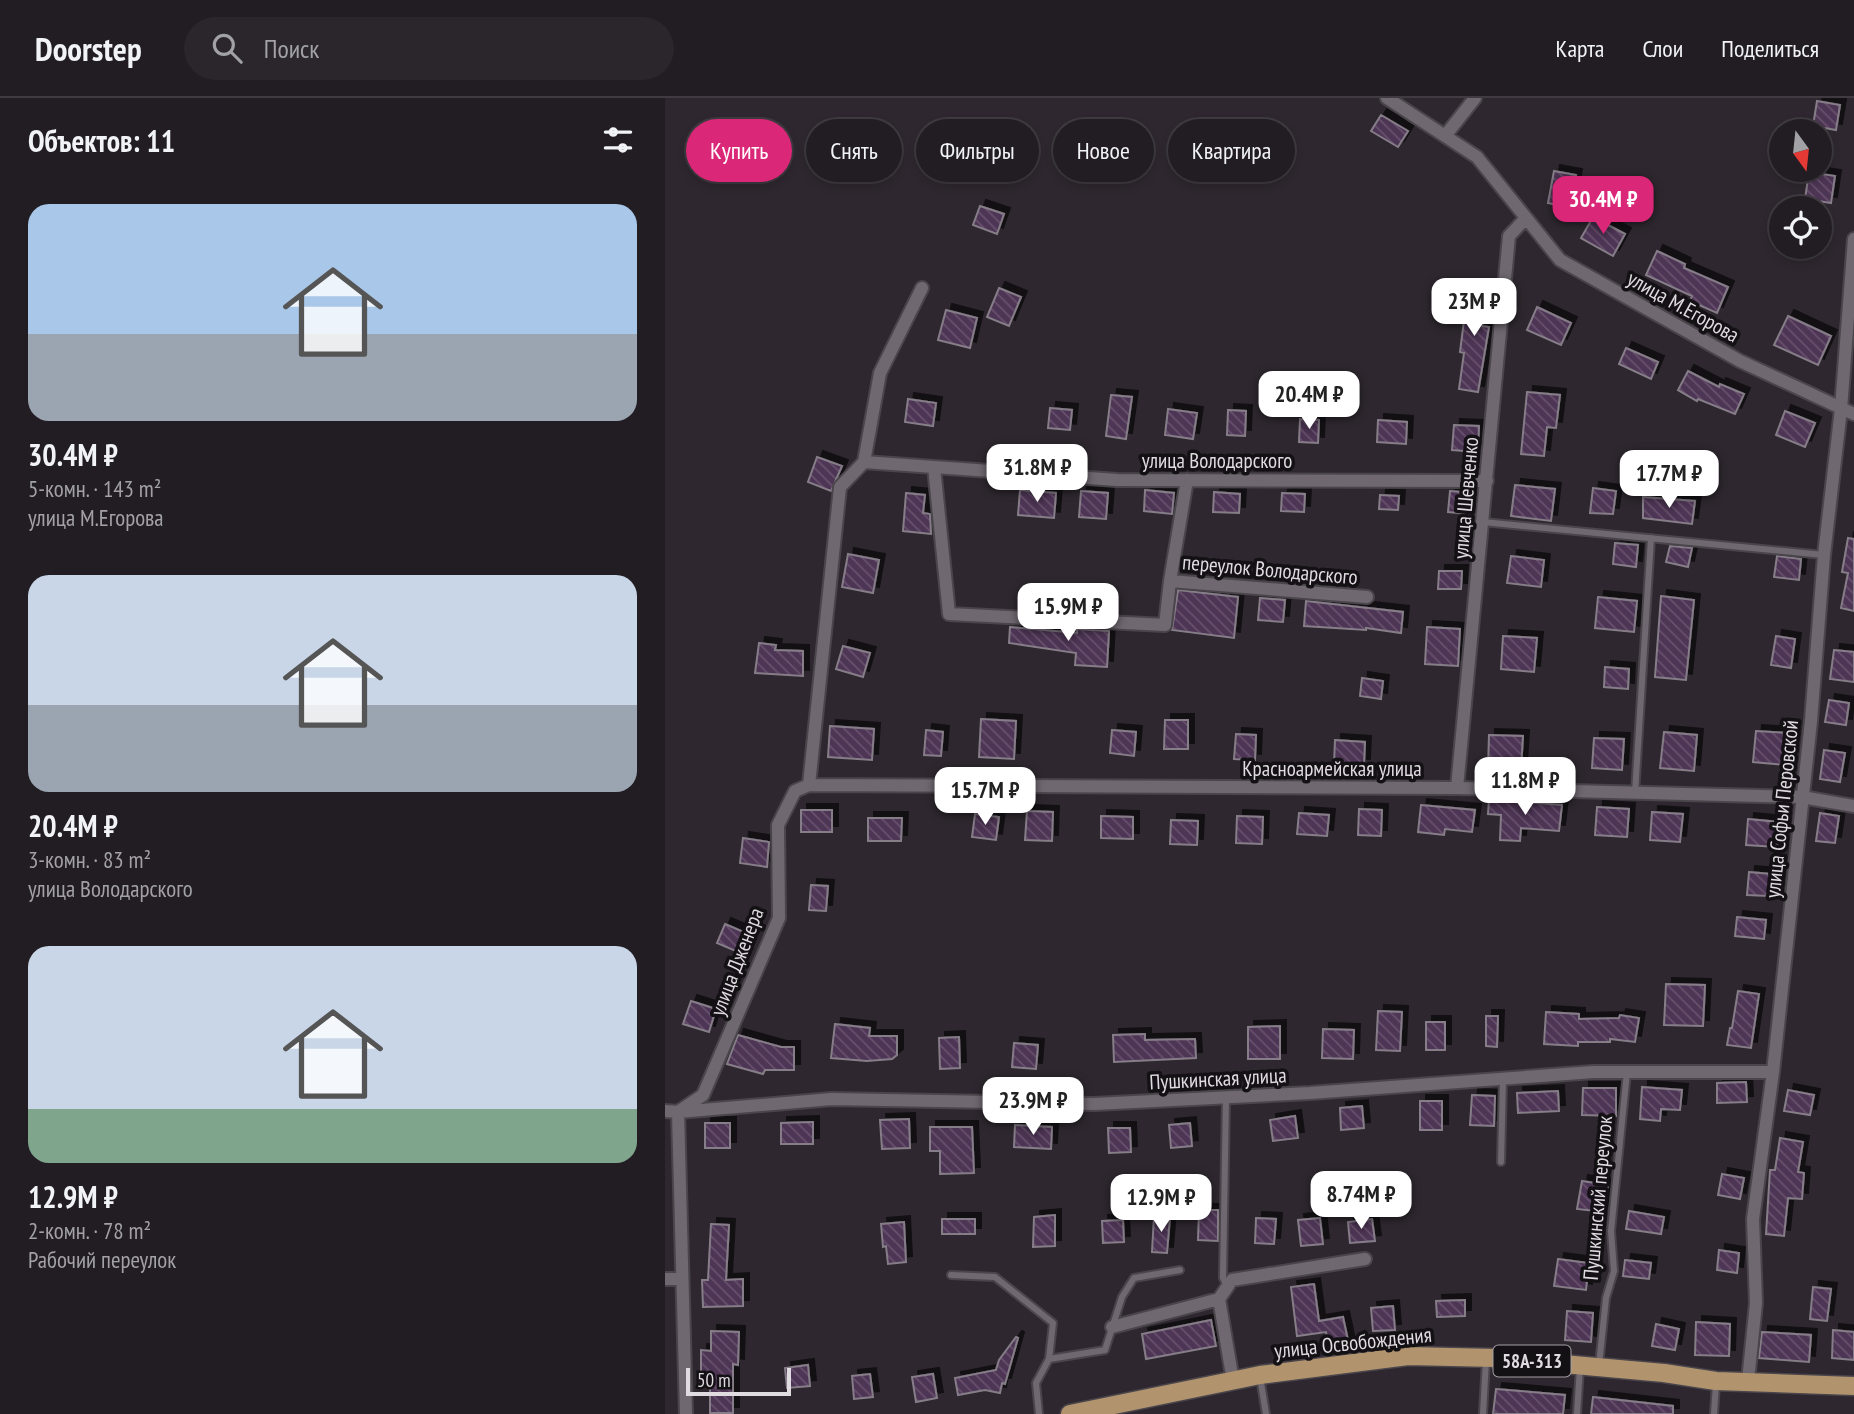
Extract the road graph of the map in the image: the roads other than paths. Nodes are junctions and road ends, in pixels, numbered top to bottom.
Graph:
1 (1387, 98) edge
2 (1475, 98) edge
3 (1445, 136) junction
4 (1526, 218) junction
5 (1854, 239) edge
6 (922, 288) dead end
7 (1841, 409) junction
8 (1854, 414) edge
9 (864, 462) junction
10 (934, 467) junction
11 (1188, 480) junction
12 (1487, 481) junction
13 (1483, 522) junction
14 (1651, 538) junction
15 (1824, 555) junction
16 (1170, 581) junction
17 (1367, 597) dead end
18 (809, 785) junction
19 (1457, 789) junction
20 (1635, 793) junction
21 (1802, 797) junction
22 (1854, 806) edge
23 (1627, 1072) junction
24 (1773, 1072) junction
25 (1503, 1079) junction
26 (1226, 1097) junction
27 (672, 1111) edge
28 (1501, 1162) dead end
29 (1365, 1259) dead end
30 (1180, 1270) dead end
31 (951, 1275) dead end
32 (665, 1279) edge
33 (682, 1279) junction
34 (1227, 1286) junction
35 (1219, 1299) junction
36 (1112, 1327) junction
37 (1486, 1358) junction
38 (1049, 1359) junction
39 (1580, 1366) junction
40 (1598, 1367) junction
41 (1260, 1375) junction
42 (1233, 1381) junction
43 (1716, 1381) junction
44 (1748, 1381) junction
45 (1854, 1386) edge
46 (686, 1414) edge
47 (1039, 1414) edge
48 (1070, 1414) edge
49 (1266, 1414) edge
50 (1483, 1414) edge
51 (1577, 1414) edge
52 (1714, 1414) edge

1 - 3 street, улица М.Егорова
2 - 3 street
3 - 4 street, улица М.Егорова
4 - 7 street, улица М.Егорова
4 - 12 street, улица Шевченко
5 - 7 street, улица Софьи Перовской
6 - 9 street
7 - 8 street, улица М.Егорова
7 - 15 street, улица Софьи Перовской
9 - 10 street, улица Володарского
9 - 18 street
10 - 11 street, улица Володарского
10 - 16 street, переулок Володарского
11 - 12 street, улица Володарского
11 - 16 street, переулок Володарского
12 - 13 street, улица Шевченко
13 - 14 lane
13 - 19 street, улица Шевченко
14 - 15 lane
14 - 20 lane
15 - 21 street, улица Софьи Перовской
16 - 17 street, переулок Володарского
18 - 19 street, Красноармейская улица
18 - 27 street, улица Дженера
19 - 20 street, Красноармейская улица
20 - 21 street, Красноармейская улица
21 - 22 street, Красноармейская улица
21 - 24 street, улица Софьи Перовской
23 - 24 street, Пушкинская улица
23 - 25 street, Пушкинская улица
23 - 40 lane, Пушкинский переулок
24 - 44 street, улица Софьи Перовской
25 - 26 street, Пушкинская улица
25 - 28 lane
26 - 27 street, Пушкинская улица
26 - 34 lane
27 - 33 street
29 - 34 street
30 - 36 lane
31 - 38 lane
32 - 33 street
33 - 46 street
34 - 35 street
35 - 36 street
35 - 42 street
36 - 38 lane
37 - 39 main road, улица Освобождения / 58А-313
37 - 41 main road, улица Освобождения / 58А-313
37 - 50 lane
38 - 47 lane
39 - 40 main road, улица Освобождения / 58А-313
39 - 51 lane
40 - 43 main road, улица Освобождения / 58А-313
41 - 42 main road, улица Освобождения / 58А-313
41 - 49 lane
42 - 48 main road, улица Освобождения / 58А-313
43 - 44 main road, улица Освобождения / 58А-313
43 - 52 lane
44 - 45 main road, улица Освобождения / 58А-313

